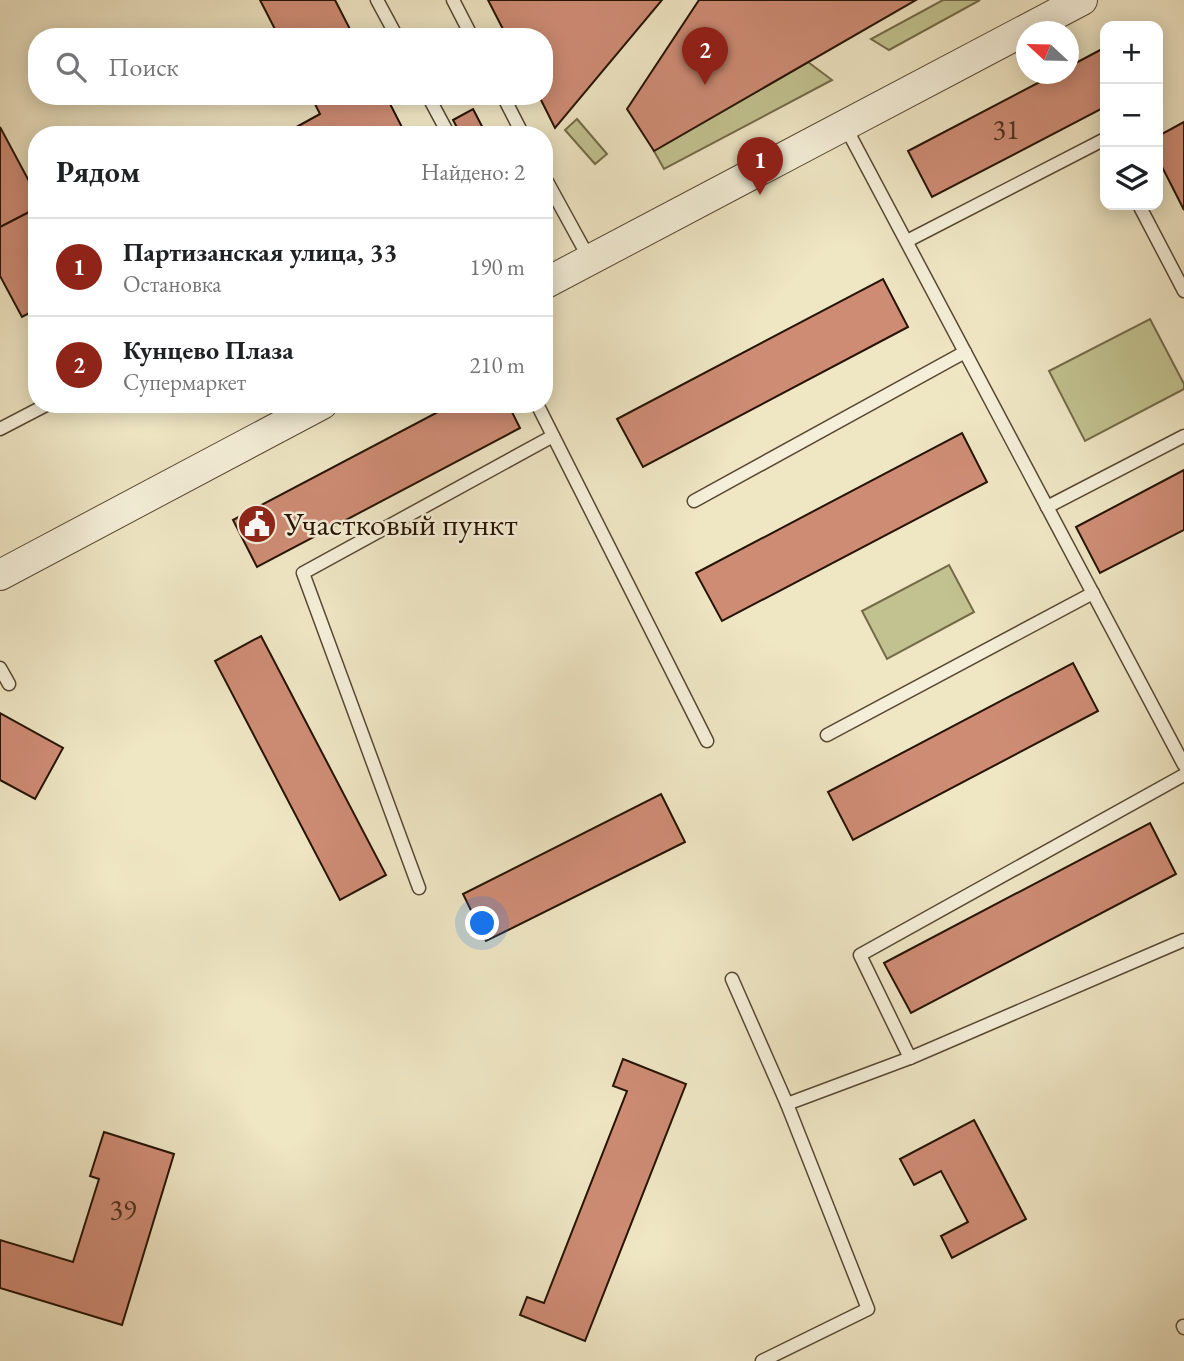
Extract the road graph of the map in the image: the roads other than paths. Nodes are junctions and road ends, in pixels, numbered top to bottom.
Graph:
1 (377, 0) edge
2 (453, 0) edge
3 (1082, 0) edge
4 (392, 28) edge
5 (467, 28) edge
6 (433, 105) edge
7 (508, 105) edge
8 (844, 125) junction
9 (444, 126) edge
10 (518, 126) edge
11 (1100, 142) edge
12 (553, 193) edge
13 (1142, 210) edge
14 (906, 241) junction
15 (590, 261) junction
16 (553, 280) edge
17 (1184, 291) edge
18 (965, 352) junction
19 (31, 413) edge
20 (305, 413) edge
21 (542, 413) edge
22 (0, 429) edge
23 (553, 436) junction
24 (1184, 436) edge
25 (694, 501) dead end
26 (1047, 507) junction
27 (0, 575) edge
28 (1093, 593) junction
29 (0, 668) edge
30 (9, 684) dead end
31 (827, 735) dead end
32 (706, 741) dead end
33 (1184, 765) edge
34 (1184, 775) edge
35 (419, 888) dead end
36 (1184, 940) edge
37 (732, 979) dead end
38 (910, 1058) junction
39 (787, 1104) junction
40 (762, 1361) edge

1 - 4 lane
2 - 5 lane
3 - 8 street
6 - 9 lane
7 - 10 lane
8 - 14 lane
8 - 15 street
11 - 14 lane
12 - 15 lane
13 - 17 lane
14 - 18 lane
15 - 16 street
18 - 25 lane
18 - 26 lane
19 - 22 lane
20 - 27 street
21 - 23 lane
23 - 32 lane
23 - 35 lane
24 - 26 lane
26 - 28 lane
28 - 31 lane
28 - 33 lane
29 - 30 lane
34 - 38 lane
36 - 38 lane
37 - 39 lane
38 - 39 lane
39 - 40 lane

